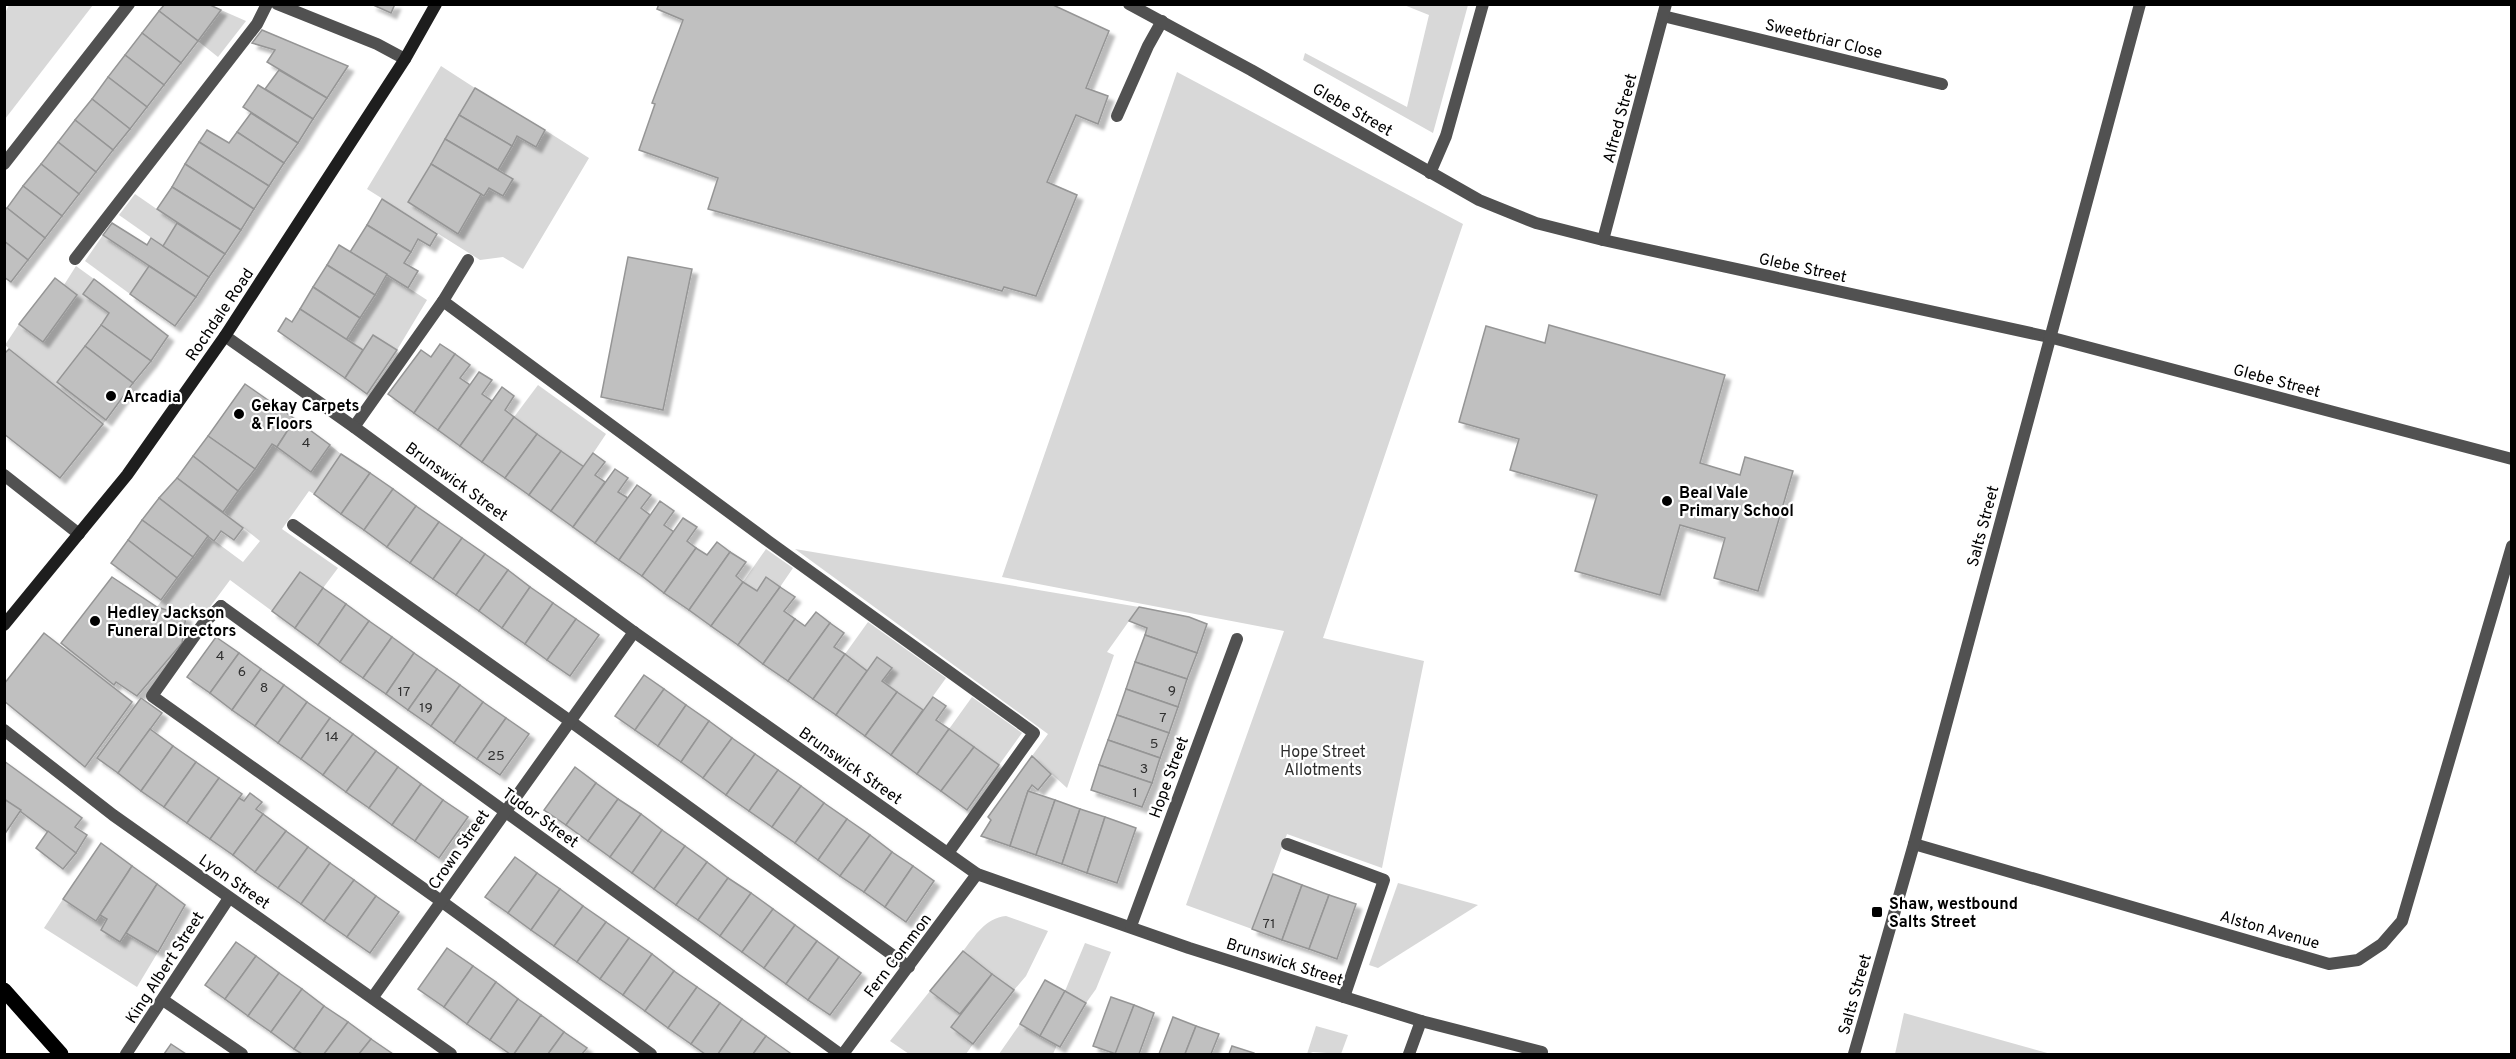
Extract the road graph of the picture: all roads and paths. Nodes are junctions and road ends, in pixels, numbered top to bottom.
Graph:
1 (129, 4) edge
2 (267, 4) edge
3 (277, 4) edge
4 (436, 4) edge
5 (1128, 4) edge
6 (1483, 4) edge
7 (2140, 4) edge
8 (1664, 10) edge
9 (1162, 21) junction
10 (405, 59) junction
11 (1942, 84) dead end
12 (1117, 116) dead end
13 (4, 164) edge
14 (1430, 173) junction
15 (1603, 240) junction
16 (75, 259) dead end
17 (468, 260) dead end
18 (443, 301) junction
19 (225, 336) junction
20 (2049, 337) junction
21 (354, 427) junction
22 (2511, 459) edge
23 (4, 475) edge
24 (293, 525) dead end
25 (79, 534) junction
26 (2511, 546) edge
27 (4, 625) edge
28 (634, 632) junction
29 (1237, 639) dead end
30 (570, 721) junction
31 (4, 730) edge
32 (505, 811) junction
33 (1287, 844) dead end
34 (1914, 844) junction
35 (948, 854) junction
36 (977, 874) junction
37 (229, 898) junction
38 (441, 901) junction
39 (1131, 926) junction
40 (909, 967) junction
41 (4, 990) edge
42 (372, 997) junction
43 (1344, 998) junction
44 (163, 1000) junction
45 (1421, 1021) junction
46 (1542, 1052) dead end
47 (61, 1054) edge
48 (126, 1054) edge
49 (242, 1054) edge
50 (451, 1054) edge
51 (651, 1054) edge
52 (841, 1054) edge
53 (1409, 1054) edge
54 (1854, 1054) edge

1 - 13 street
2 - 16 street
3 - 10 street
4 - 10 main road, Rochdale Road
5 - 9 street, Glebe Street
6 - 14 street
7 - 20 street, Salts Street
8 - 11 street, Sweetbriar Close
8 - 15 street, Alfred Street
9 - 12 street
9 - 14 street, Glebe Street
10 - 19 main road, Rochdale Road
14 - 15 street, Glebe Street
15 - 20 street, Glebe Street
17 - 18 street
18 - 21 street
18 - 35 street
19 - 21 street, Brunswick Street
19 - 25 main road, Rochdale Road
20 - 22 street, Glebe Street
20 - 34 street, Salts Street
21 - 28 street, Brunswick Street
23 - 25 street
24 - 30 street
25 - 27 main road, Rochdale Road
26 - 34 street, Alston Avenue
28 - 30 street, Crown Street
28 - 35 street, Brunswick Street
29 - 39 street, Hope Street
30 - 32 street, Crown Street
30 - 40 street
31 - 37 street, Lyon Street
32 - 38 street, Crown Street
32 - 38 street, Tudor Street
32 - 52 street, Tudor Street
33 - 43 street
34 - 54 street, Salts Street
35 - 36 street, Brunswick Street
36 - 39 street, Brunswick Street
36 - 40 street, Fern Common
37 - 42 street, Lyon Street
37 - 44 street, King Albert Street
38 - 42 street, Crown Street
38 - 51 street
39 - 43 street, Brunswick Street
40 - 52 street, Fern Common
41 - 47 main road
42 - 50 street, Lyon Street
43 - 45 street, Brunswick Street
44 - 48 street, King Albert Street
44 - 49 street
45 - 46 street, Brunswick Street
45 - 53 street

